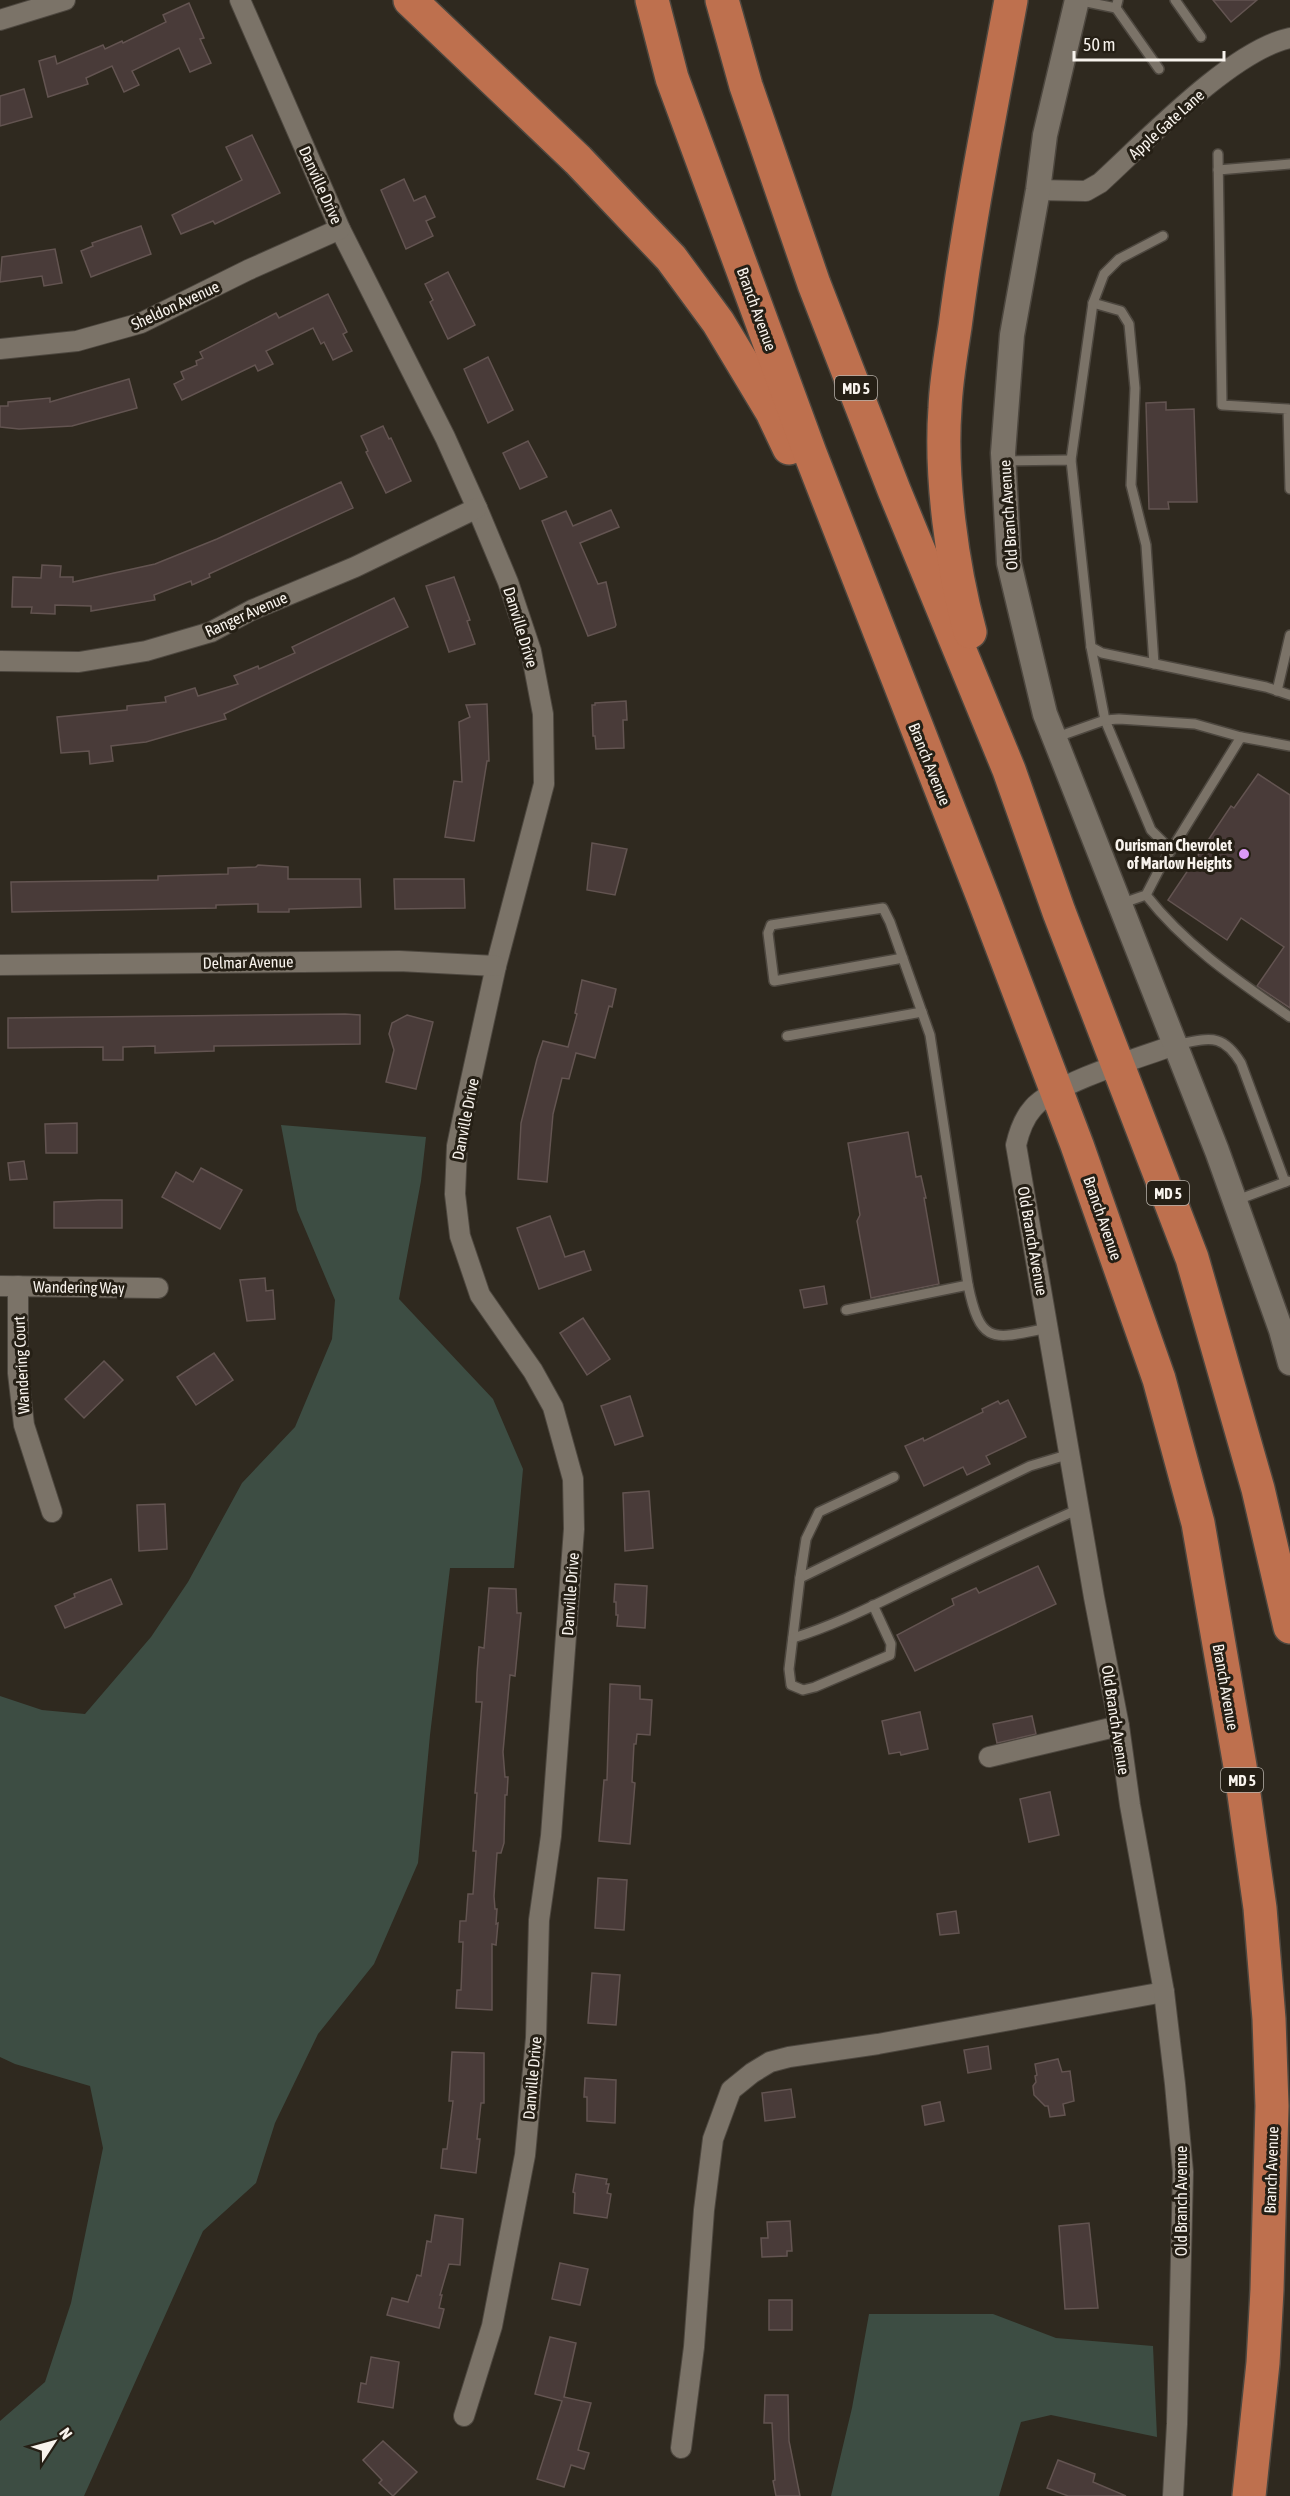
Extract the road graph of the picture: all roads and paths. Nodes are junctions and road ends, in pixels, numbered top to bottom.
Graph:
1 (65, 0) edge
2 (240, 0) edge
3 (410, 0) edge
4 (651, 0) edge
5 (722, 0) edge
6 (1011, 0) edge
7 (1077, 0) edge
8 (1175, 0) edge
9 (1117, 4) edge
10 (0, 20) edge
11 (1201, 37) dead end
12 (1290, 38) edge
13 (1159, 69) dead end
14 (1218, 154) dead end
15 (1290, 164) edge
16 (1218, 170) junction
17 (1038, 190) junction
18 (340, 229) junction
19 (1163, 236) dead end
20 (1093, 303) junction
21 (0, 349) edge
22 (1289, 409) edge
23 (1071, 460) junction
24 (1004, 461) junction
25 (1290, 489) edge
26 (477, 508) junction
27 (1290, 635) edge
28 (1091, 647) junction
29 (0, 661) edge
30 (1154, 664) junction
31 (893, 670) junction
32 (1277, 691) junction
33 (1290, 695) edge
34 (1105, 720) junction
35 (1241, 737) junction
36 (1054, 738) junction
37 (1290, 746) edge
38 (1009, 770) junction
39 (1171, 850) junction
40 (1146, 895) junction
41 (1120, 904) junction
42 (903, 958) junction
43 (0, 965) edge
44 (496, 966) junction
45 (922, 1012) junction
46 (1290, 1017) edge
47 (787, 1036) dead end
48 (1175, 1045) junction
49 (1118, 1066) junction
50 (1056, 1089) junction
51 (1287, 1181) edge
52 (1234, 1201) junction
53 (968, 1285) junction
54 (9, 1286) edge
55 (158, 1288) dead end
56 (846, 1310) dead end
57 (1049, 1328) junction
58 (1290, 1363) edge
59 (1070, 1454) junction
60 (894, 1477) dead end
61 (1079, 1509) junction
62 (52, 1512) dead end
63 (800, 1578) junction
64 (873, 1605) junction
65 (1290, 1628) edge
66 (793, 1638) junction
67 (1119, 1726) junction
68 (989, 1757) dead end
69 (1164, 1992) junction
70 (464, 2416) dead end
71 (681, 2448) dead end
72 (1173, 2496) edge
73 (1249, 2496) edge

1 - 10 street
2 - 18 street, Danville Drive
3 - 31 highway
4 - 31 highway, Branch Avenue / MD 5
5 - 38 highway, MD 5
6 - 38 highway
7 - 9 lane
7 - 17 street, Old Branch Avenue
8 - 11 lane
9 - 13 lane
12 - 17 street, Apple Gate Lane
14 - 16 lane
15 - 16 lane
16 - 22 lane
17 - 24 street, Old Branch Avenue
18 - 21 street, Sheldon Avenue
18 - 26 street, Danville Drive
19 - 20 lane
20 - 23 lane
20 - 30 lane
22 - 25 lane
23 - 24 lane
23 - 28 lane
24 - 36 street, Old Branch Avenue
26 - 29 street, Ranger Avenue
26 - 44 street, Danville Drive
27 - 32 lane
28 - 30 lane
28 - 34 lane
30 - 32 lane
31 - 50 highway, Branch Avenue / MD 5
32 - 33 lane
34 - 35 lane
34 - 36 lane
34 - 39 lane
35 - 37 lane
35 - 39 lane
36 - 41 street, Old Branch Avenue
38 - 49 highway, MD 5
39 - 40 lane
40 - 41 lane
40 - 46 lane
41 - 48 street, Old Branch Avenue
42 - 42 lane
42 - 45 lane
43 - 44 street, Delmar Avenue
44 - 70 street, Danville Drive
45 - 47 lane
45 - 53 lane
48 - 49 street, Old Branch Avenue
48 - 51 lane
48 - 52 street, Old Branch Avenue
49 - 50 street, Old Branch Avenue
49 - 65 highway, MD 5
50 - 57 street, Old Branch Avenue
50 - 73 highway, Branch Avenue / MD 5
51 - 52 lane
52 - 58 street, Old Branch Avenue
53 - 56 lane
53 - 57 lane
54 - 55 street, Wandering Way
54 - 62 street, Wandering Court
57 - 59 street, Old Branch Avenue
59 - 61 street, Old Branch Avenue
59 - 63 lane
60 - 63 lane
61 - 64 lane
61 - 67 street, Old Branch Avenue
63 - 66 lane
64 - 66 lane
64 - 66 lane
67 - 68 street
67 - 69 street, Old Branch Avenue
69 - 71 street
69 - 72 street, Old Branch Avenue

